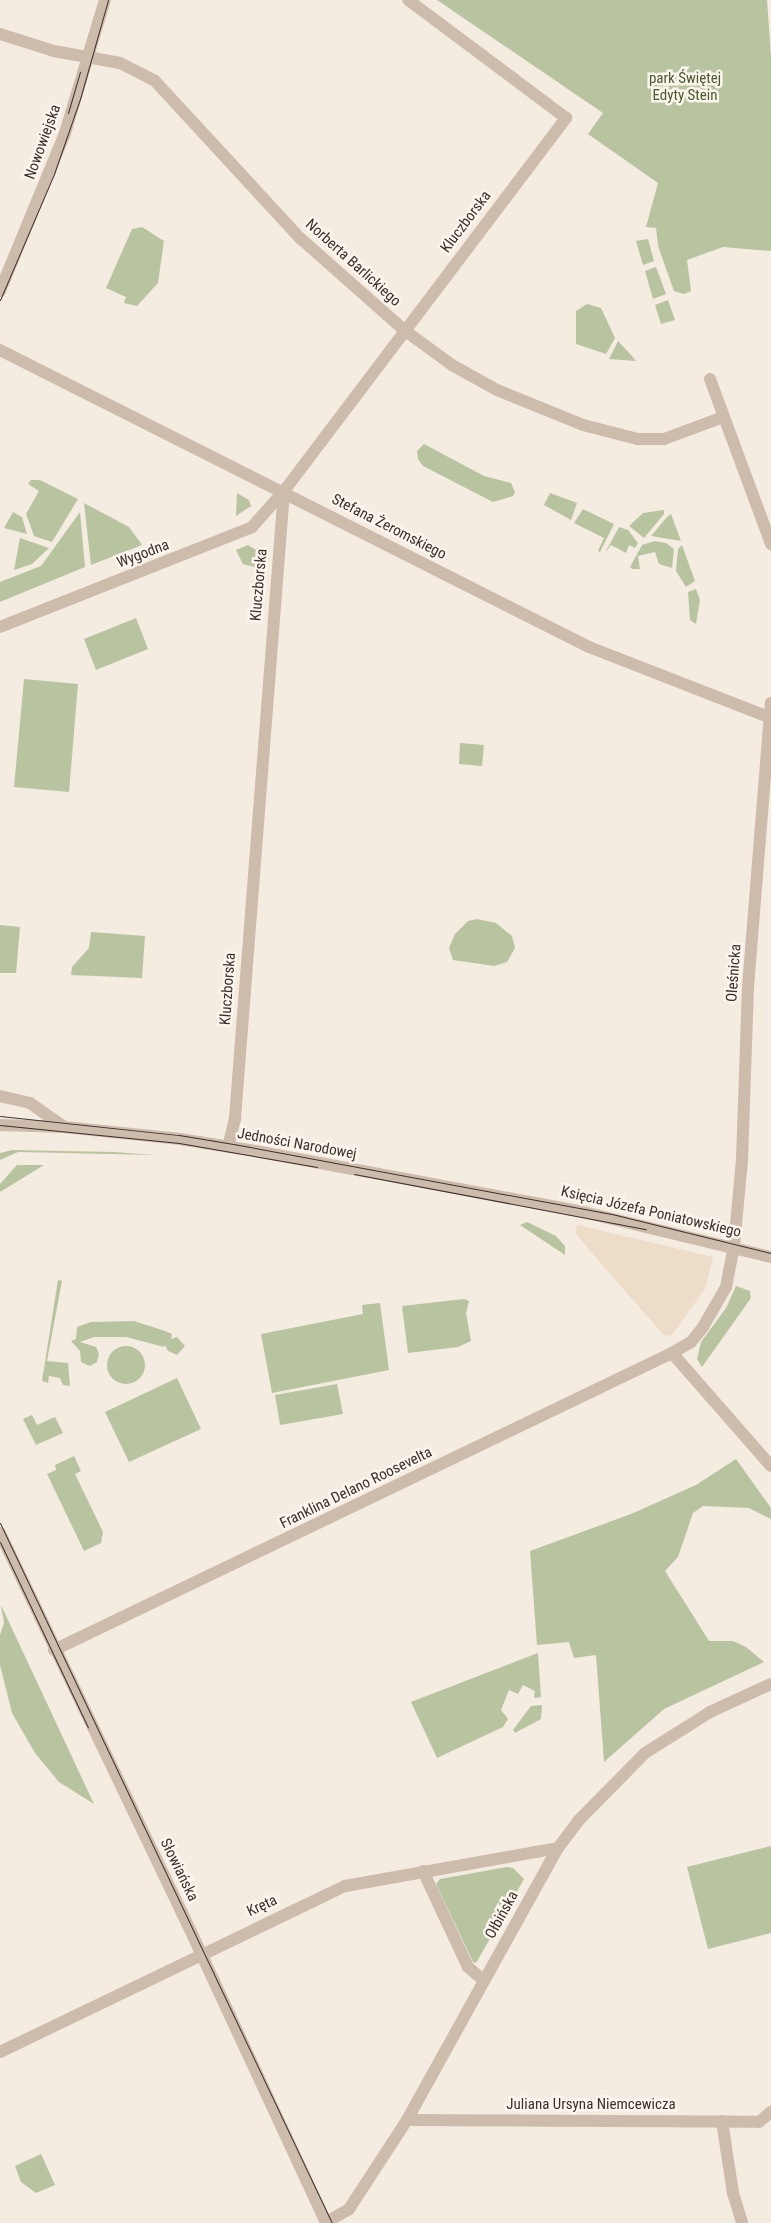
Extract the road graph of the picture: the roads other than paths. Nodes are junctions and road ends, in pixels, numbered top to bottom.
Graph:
1 (105, 0) edge
2 (408, 0) edge
3 (0, 34) edge
4 (88, 58) junction
5 (0, 291) edge
6 (404, 330) junction
7 (0, 350) edge
8 (710, 379) dead end
9 (722, 416) junction
10 (284, 491) junction
11 (771, 544) edge
12 (0, 627) edge
13 (771, 703) edge
14 (770, 717) edge
15 (0, 1096) edge
16 (0, 1125) edge
17 (64, 1127) junction
18 (228, 1148) junction
19 (522, 1201) joint
20 (734, 1246) junction
21 (771, 1257) edge
22 (672, 1353) junction
23 (771, 1466) edge
24 (0, 1532) edge
25 (54, 1650) junction
26 (771, 1684) edge
27 (558, 1848) junction
28 (423, 1871) junction
29 (202, 1954) junction
30 (484, 1981) junction
31 (0, 2052) edge
32 (771, 2112) edge
33 (407, 2120) junction
34 (722, 2121) junction
35 (326, 2223) edge
36 (742, 2223) edge

1 - 4 street, Nowowiejska
2 - 6 street, Kluczborska
3 - 4 street, Norberta Barlickiego
4 - 5 street, Nowowiejska
4 - 6 street, Norberta Barlickiego
6 - 9 street, Norberta Barlickiego
6 - 10 street, Kluczborska
7 - 10 street, Stefana Żeromskiego
8 - 9 street
9 - 11 street
10 - 12 street, Wygodna
10 - 14 street, Stefana Żeromskiego
10 - 18 street, Kluczborska
13 - 14 street, Oleśnicka
14 - 20 street, Oleśnicka
15 - 17 street, Jedności Narodowej
16 - 17 street, Jedności Narodowej
17 - 18 street, Jedności Narodowej
18 - 19 street, Jedności Narodowej
19 - 20 street, Księcia Józefa Poniatowskiego
20 - 21 street, Księcia Józefa Poniatowskiego
20 - 22 street, Oleśnicka
22 - 23 street
22 - 25 street, Franklina Delano Roosevelta
24 - 25 street, Słowiańska
25 - 29 street, Słowiańska
26 - 27 street, Ołbińska
27 - 28 street, Kręta
27 - 30 street, Ołbińska
28 - 29 street, Kręta
28 - 30 street
29 - 31 street, Kręta
29 - 35 street, Słowiańska
30 - 33 street, Ołbińska
32 - 34 street, Juliana Ursyna Niemcewicza
33 - 34 street, Juliana Ursyna Niemcewicza
33 - 35 street, Ołbińska
34 - 36 street

